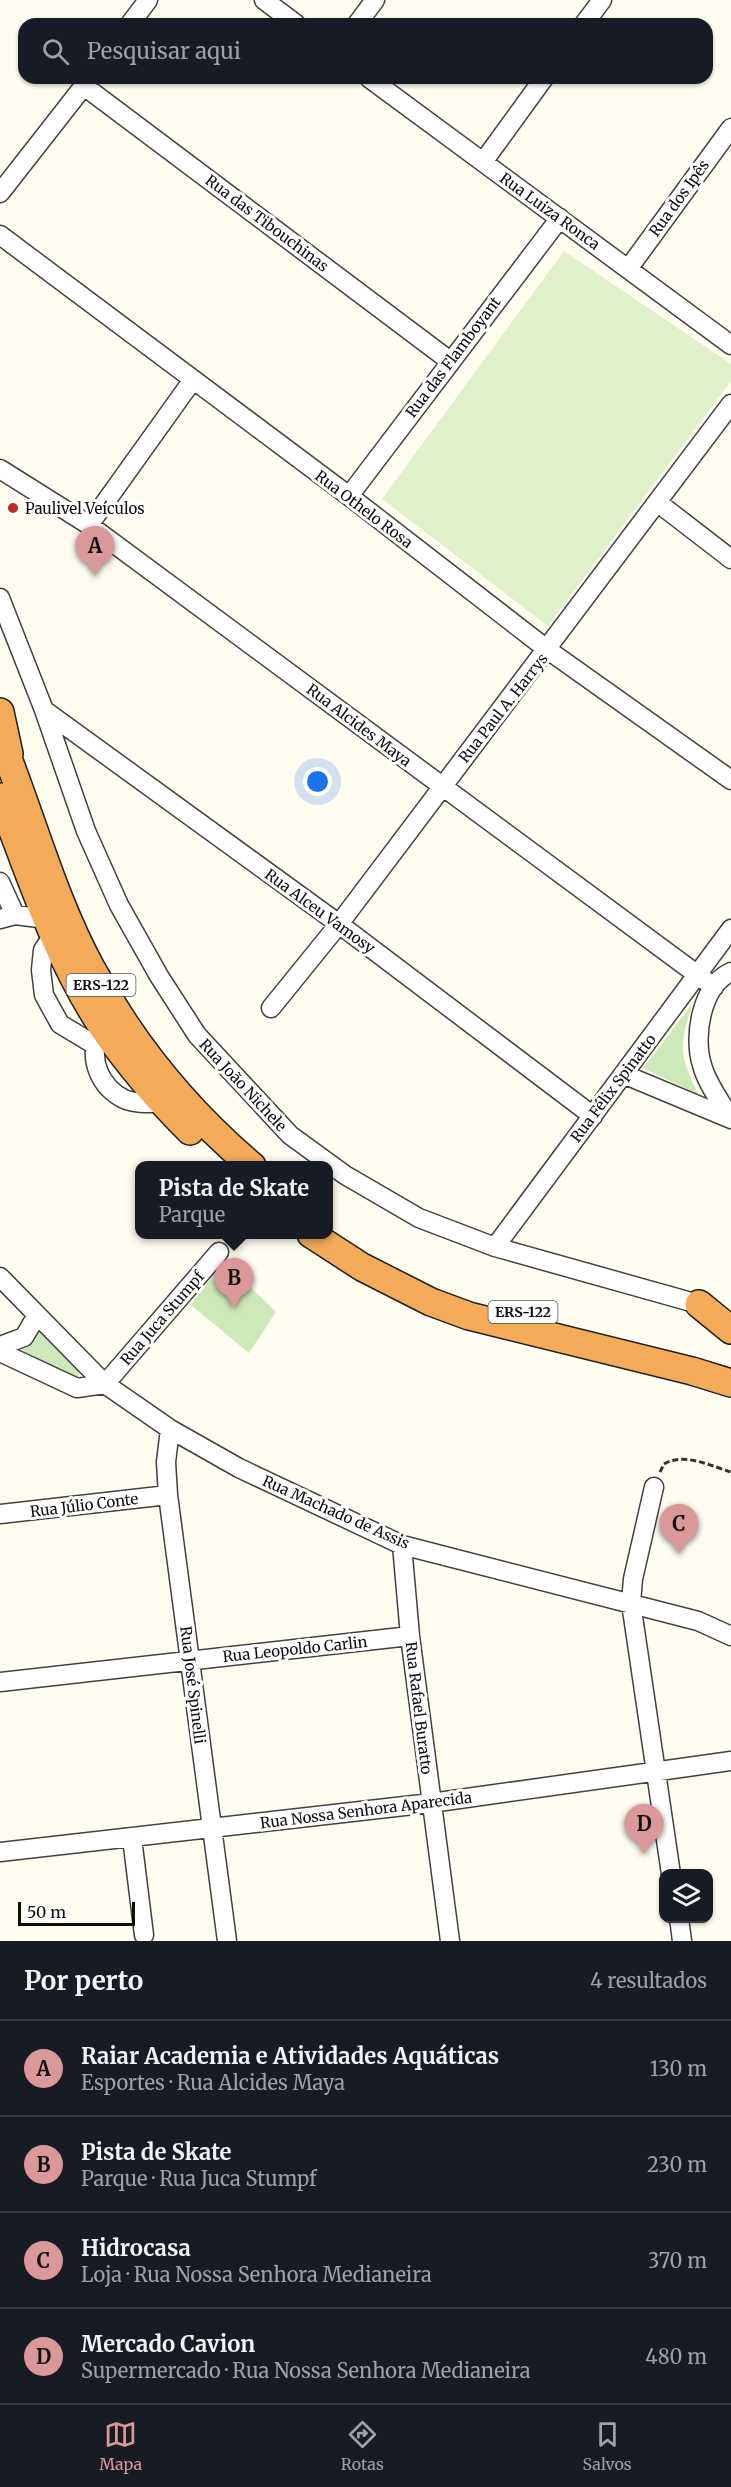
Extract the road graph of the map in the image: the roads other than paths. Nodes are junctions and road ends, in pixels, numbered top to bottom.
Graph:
1 (148, 0) edge
2 (264, 0) edge
3 (375, 0) edge
4 (602, 0) edge
5 (134, 18) edge
6 (288, 18) edge
7 (362, 18) edge
8 (588, 18) edge
9 (85, 84) edge
10 (90, 84) edge
11 (377, 84) edge
12 (540, 84) edge
13 (731, 128) edge
14 (483, 162) junction
15 (0, 194) edge
16 (560, 218) junction
17 (0, 235) edge
18 (628, 268) junction
19 (731, 345) edge
20 (450, 361) junction
21 (192, 381) junction
22 (731, 404) edge
23 (0, 469) edge
24 (349, 496) junction
25 (657, 502) junction
26 (89, 525) junction
27 (731, 559) edge
28 (0, 598) edge
29 (548, 650) junction
30 (44, 710) junction
31 (0, 712) edge
32 (0, 738) edge
33 (11, 766) junction
34 (731, 780) edge
35 (442, 787) junction
36 (0, 797) edge
37 (0, 882) edge
38 (7, 917) edge
39 (339, 924) junction
40 (51, 926) junction
41 (731, 929) edge
42 (731, 972) edge
43 (698, 974) junction
44 (714, 987) junction
45 (271, 1008) dead end
46 (98, 1035) junction
47 (623, 1074) junction
48 (593, 1116) junction
49 (731, 1119) edge
50 (221, 1161) edge
51 (246, 1161) edge
52 (326, 1161) edge
53 (333, 1166) edge
54 (333, 1227) edge
55 (319, 1239) edge
56 (495, 1247) junction
57 (219, 1252) dead end
58 (0, 1277) edge
59 (699, 1304) junction
60 (731, 1314) edge
61 (37, 1315) junction
62 (731, 1330) edge
63 (0, 1346) edge
64 (0, 1352) edge
65 (731, 1367) edge
66 (731, 1383) edge
67 (105, 1384) junction
68 (170, 1429) junction
69 (654, 1487) road end
70 (168, 1495) junction
71 (0, 1514) edge
72 (402, 1545) junction
73 (631, 1603) junction
74 (731, 1635) edge
75 (410, 1636) junction
76 (190, 1660) junction
77 (0, 1682) edge
78 (731, 1761) edge
79 (654, 1772) junction
80 (431, 1803) junction
81 (211, 1829) junction
82 (132, 1838) junction
83 (0, 1852) edge
84 (670, 1869) edge
85 (680, 1923) edge
86 (144, 1935) dead end
87 (227, 1941) edge
88 (450, 1941) edge
89 (682, 1941) edge

1 - 5 street
2 - 6 street
3 - 7 street
4 - 8 street
9 - 15 street
10 - 20 street, Rua das Tibouchinas
11 - 14 street, Rua Luiza Ronca
12 - 14 street
13 - 18 street, Rua dos Ipês
14 - 16 street, Rua Luiza Ronca
16 - 18 street, Rua Luiza Ronca
16 - 20 street, Rua das Flamboyant
17 - 21 street, Rua Othelo Rosa
18 - 19 street, Rua Luiza Ronca
20 - 24 street, Rua das Flamboyant
21 - 24 street, Rua Othelo Rosa
21 - 26 street
22 - 25 street, Rua Paul A. Harrys
23 - 26 street, Rua Alcides Maya
24 - 29 street, Rua Othelo Rosa
25 - 27 street
25 - 29 street, Rua Paul A. Harrys
26 - 35 street, Rua Alcides Maya
28 - 30 street, Rua João Nichele
29 - 34 street, Rua Othelo Rosa
29 - 35 street, Rua Paul A. Harrys
30 - 39 street, Rua Alceu Vamosy
30 - 52 street, Rua João Nichele
31 - 33 highway
32 - 33 highway, ERS-122
33 - 51 highway, ERS-122
35 - 39 street, Rua Paul A. Harrys
35 - 43 street, Rua Alcides Maya
36 - 40 highway, ERS-122
37 - 38 street
38 - 40 street
39 - 45 street, Rua Paul A. Harrys
39 - 48 street, Rua Alceu Vamosy
40 - 46 highway, ERS-122
40 - 46 street
41 - 43 street, Rua Félix Spinatto
42 - 44 street
43 - 44 street, Rua Alcides Maya
43 - 47 street, Rua Félix Spinatto
44 - 49 street
46 - 50 highway, ERS-122
47 - 48 street, Rua Félix Spinatto
47 - 49 street
48 - 56 street, Rua Félix Spinatto
53 - 56 street, Rua João Nichele
54 - 65 highway, ERS-122
55 - 66 highway, ERS-122
56 - 59 street, Rua João Nichele
57 - 67 street, Rua Juca Stumpf
58 - 61 street, Rua Machado de Assis
59 - 60 street, Rua João Nichele
59 - 62 highway
61 - 63 street
61 - 67 street, Rua Machado de Assis
64 - 67 street
67 - 68 street, Rua Machado de Assis
68 - 70 street, Rua José Spinelli
68 - 72 street, Rua Machado de Assis
69 - 73 street
70 - 71 street, Rua Júlio Conte
70 - 76 street, Rua José Spinelli
72 - 73 street, Rua Machado de Assis
72 - 75 street, Rua Rafael Buratto
73 - 74 street, Rua Machado de Assis
73 - 79 street
75 - 76 street, Rua Leopoldo Carlin
75 - 80 street, Rua Rafael Buratto
76 - 77 street, Rua Leopoldo Carlin
76 - 81 street, Rua José Spinelli
78 - 79 street, Rua Nossa Senhora Aparecida
79 - 80 street, Rua Nossa Senhora Aparecida
79 - 84 street
80 - 81 street, Rua Nossa Senhora Aparecida
80 - 88 street, Rua Rafael Buratto
81 - 82 street, Rua Nossa Senhora Aparecida
81 - 87 street, Rua José Spinelli
82 - 83 street, Rua Nossa Senhora Aparecida
82 - 86 street
85 - 89 street

